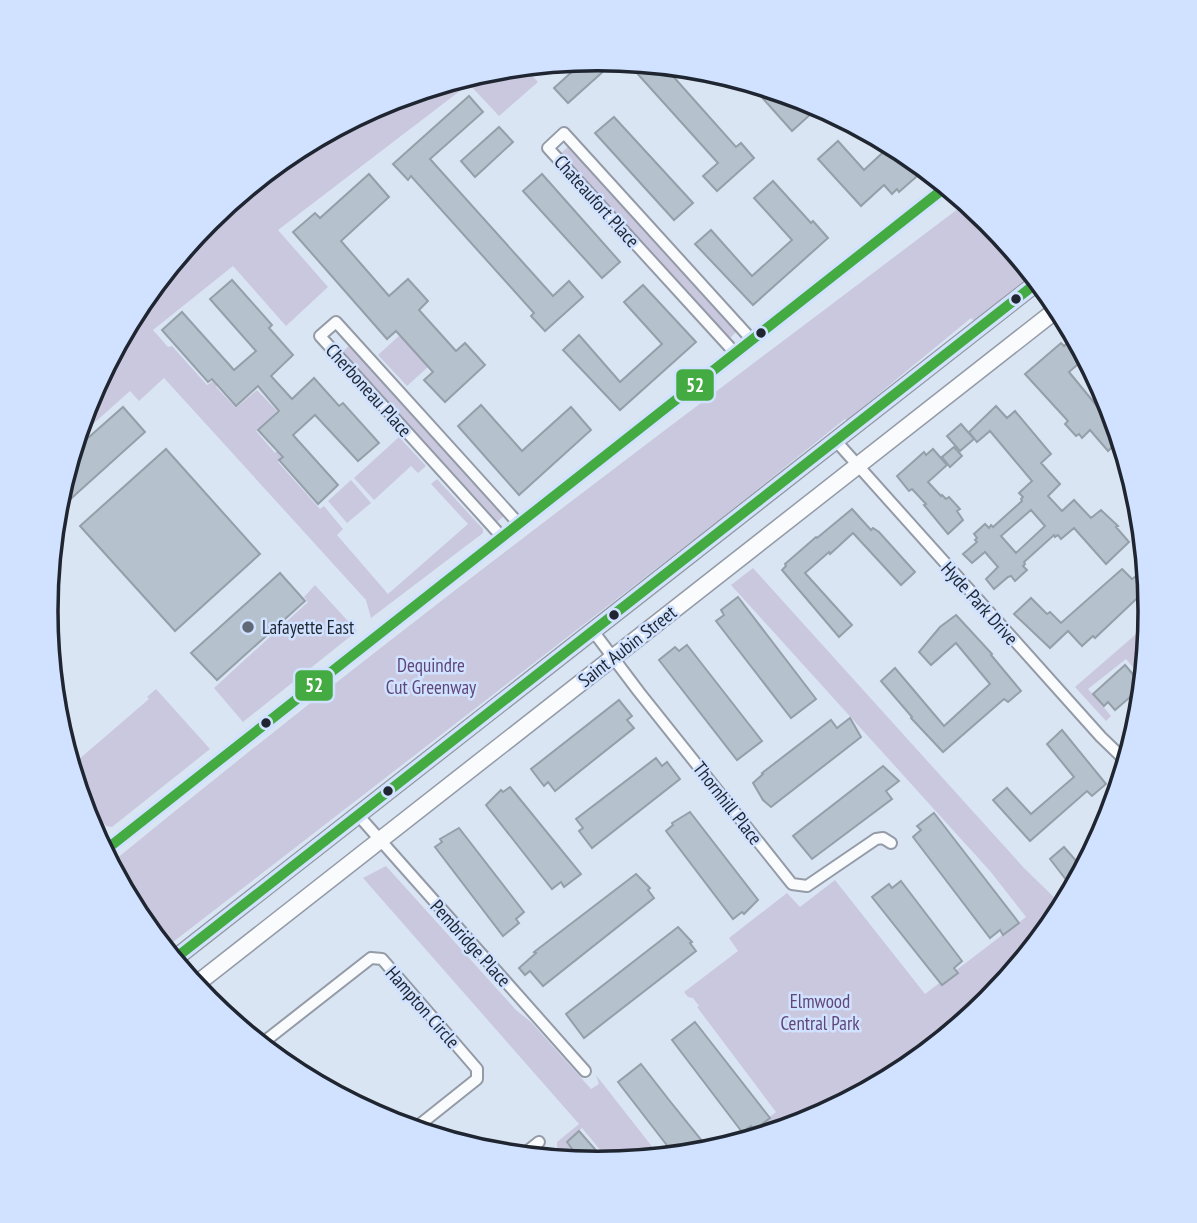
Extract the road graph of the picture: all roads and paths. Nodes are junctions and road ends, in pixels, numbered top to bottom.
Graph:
1 (940, 192) edge
2 (1031, 287) edge
3 (1050, 315) edge
4 (752, 340) junction
5 (735, 353) junction
6 (836, 441) junction
7 (856, 466) junction
8 (519, 524) junction
9 (502, 537) junction
10 (593, 631) junction
11 (613, 656) junction
12 (1120, 756) edge
13 (358, 815) junction
14 (379, 840) junction
15 (891, 843) dead end
16 (111, 845) edge
17 (180, 954) edge
18 (202, 979) edge
19 (267, 1039) edge
20 (585, 1071) dead end
21 (423, 1123) edge
22 (539, 1142) dead end
23 (531, 1148) edge

1 - 4 street
2 - 6 main road, Saint Aubin Street
3 - 7 main road, Saint Aubin Street
4 - 5 street
4 - 5 street, Chateaufort Place
5 - 8 street
6 - 7 street, Hyde Park Drive
6 - 10 main road, Saint Aubin Street
7 - 11 main road, Saint Aubin Street
7 - 12 street, Hyde Park Drive
8 - 9 street
8 - 9 street, Cherboneau Place
9 - 16 street
10 - 11 street, Thornhill Place
10 - 13 main road, Saint Aubin Street
11 - 14 main road, Saint Aubin Street
11 - 15 street, Thornhill Place
13 - 14 street, Pembridge Place
13 - 17 main road, Saint Aubin Street
14 - 18 main road, Saint Aubin Street
14 - 20 street, Pembridge Place
19 - 21 street, Hampton Circle
22 - 23 street

